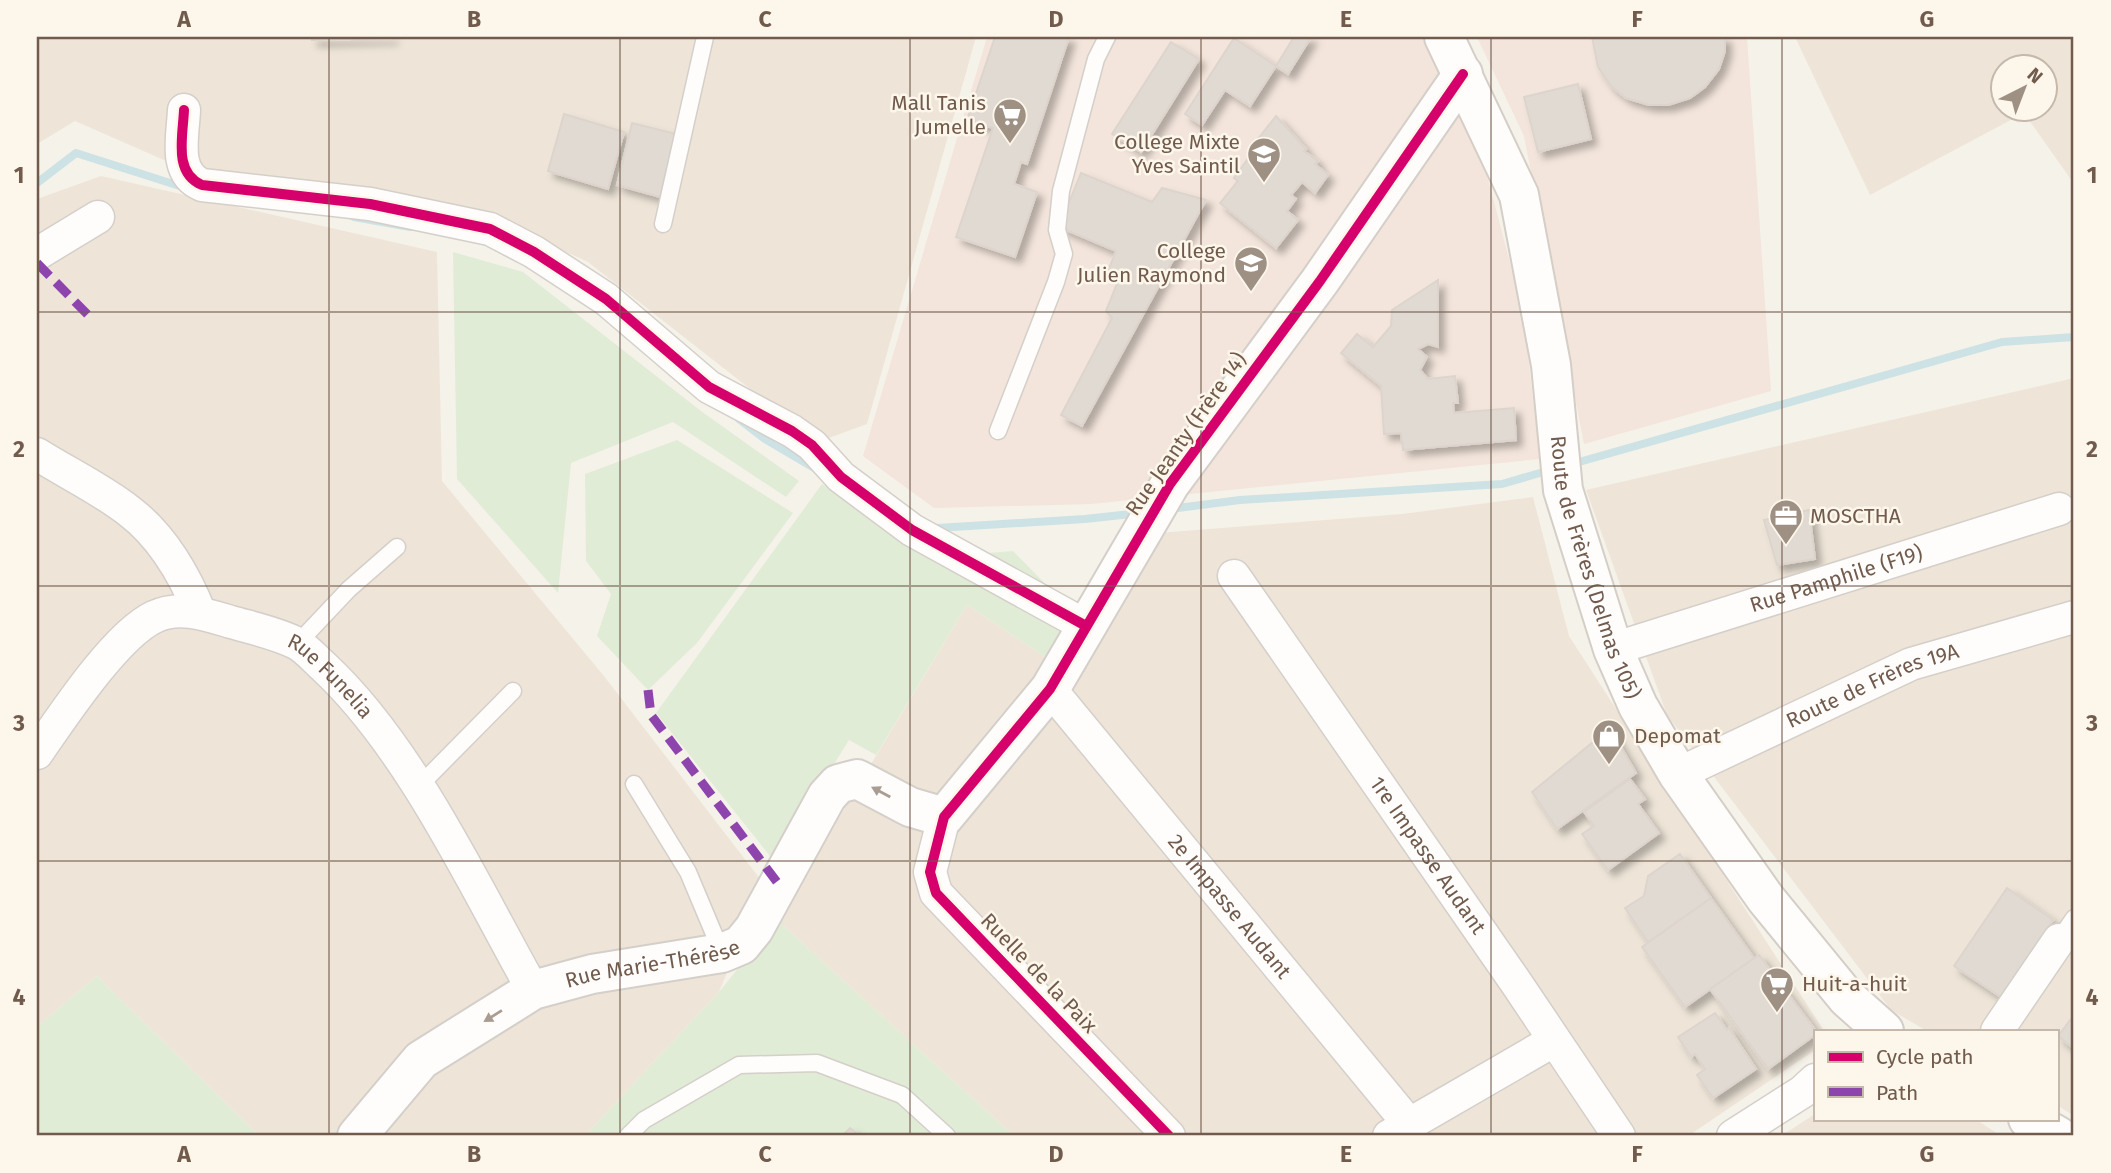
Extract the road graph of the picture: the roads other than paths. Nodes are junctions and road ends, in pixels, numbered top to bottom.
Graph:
1 (705, 37) edge
2 (1107, 37) edge
3 (1444, 37) edge
4 (1463, 74) junction
5 (184, 110) dead end
6 (98, 217) dead end
7 (663, 224) dead end
8 (37, 254) edge
9 (998, 431) dead end
10 (37, 454) edge
11 (2059, 509) dead end
12 (397, 547) dead end
13 (1234, 576) dead end
14 (200, 613) junction
15 (2074, 617) edge
16 (1086, 626) junction
17 (298, 643) junction
18 (1613, 649) junction
19 (1050, 689) junction
20 (513, 691) dead end
21 (37, 753) edge
22 (1678, 774) junction
23 (634, 784) dead end
24 (418, 786) junction
25 (944, 817) junction
26 (2066, 929) edge
27 (722, 953) junction
28 (533, 990) junction
29 (1875, 1029) edge
30 (1998, 1030) edge
31 (1553, 1041) junction
32 (1814, 1081) edge
33 (2030, 1120) edge
34 (1399, 1130) edge
35 (357, 1136) edge
36 (628, 1136) edge
37 (947, 1136) edge
38 (1169, 1136) edge
39 (1619, 1136) edge
40 (1733, 1136) edge
41 (2058, 1136) edge

1 - 7 lane
2 - 9 lane
3 - 4 street, Route de Frères (Delmas 105)
4 - 16 street, Rue Jeanty (Frère 14)
4 - 18 street, Route de Frères (Delmas 105)
5 - 16 street
6 - 8 street
10 - 14 street
11 - 18 street, Rue Pamphile (F19)
12 - 17 lane
13 - 31 street, 1re Impasse Audant
14 - 17 street, Rue Funelia
14 - 21 street, Rue Funelia
15 - 22 street, Route de Frères 19A
16 - 19 street, Rue Jeanty (Frère 14)
17 - 24 street, Rue Funelia
18 - 22 street, Route de Frères (Delmas 105)
19 - 25 street, Rue Jeanty (Frère 14)
19 - 34 street, 2e Impasse Audant
20 - 24 lane
22 - 29 street, Route de Frères (Delmas 105)
23 - 27 lane
24 - 28 street, Rue Funelia
25 -> 27 street, Rue Marie-Thérèse
25 - 38 street, Ruelle de la Paix
26 - 30 street
27 - 28 street, Rue Marie-Thérèse
28 -> 35 street, Rue Marie-Thérèse
31 - 34 street
31 - 39 street, 1re Impasse Audant
32 - 40 street
33 - 41 street
36 - 37 lane

